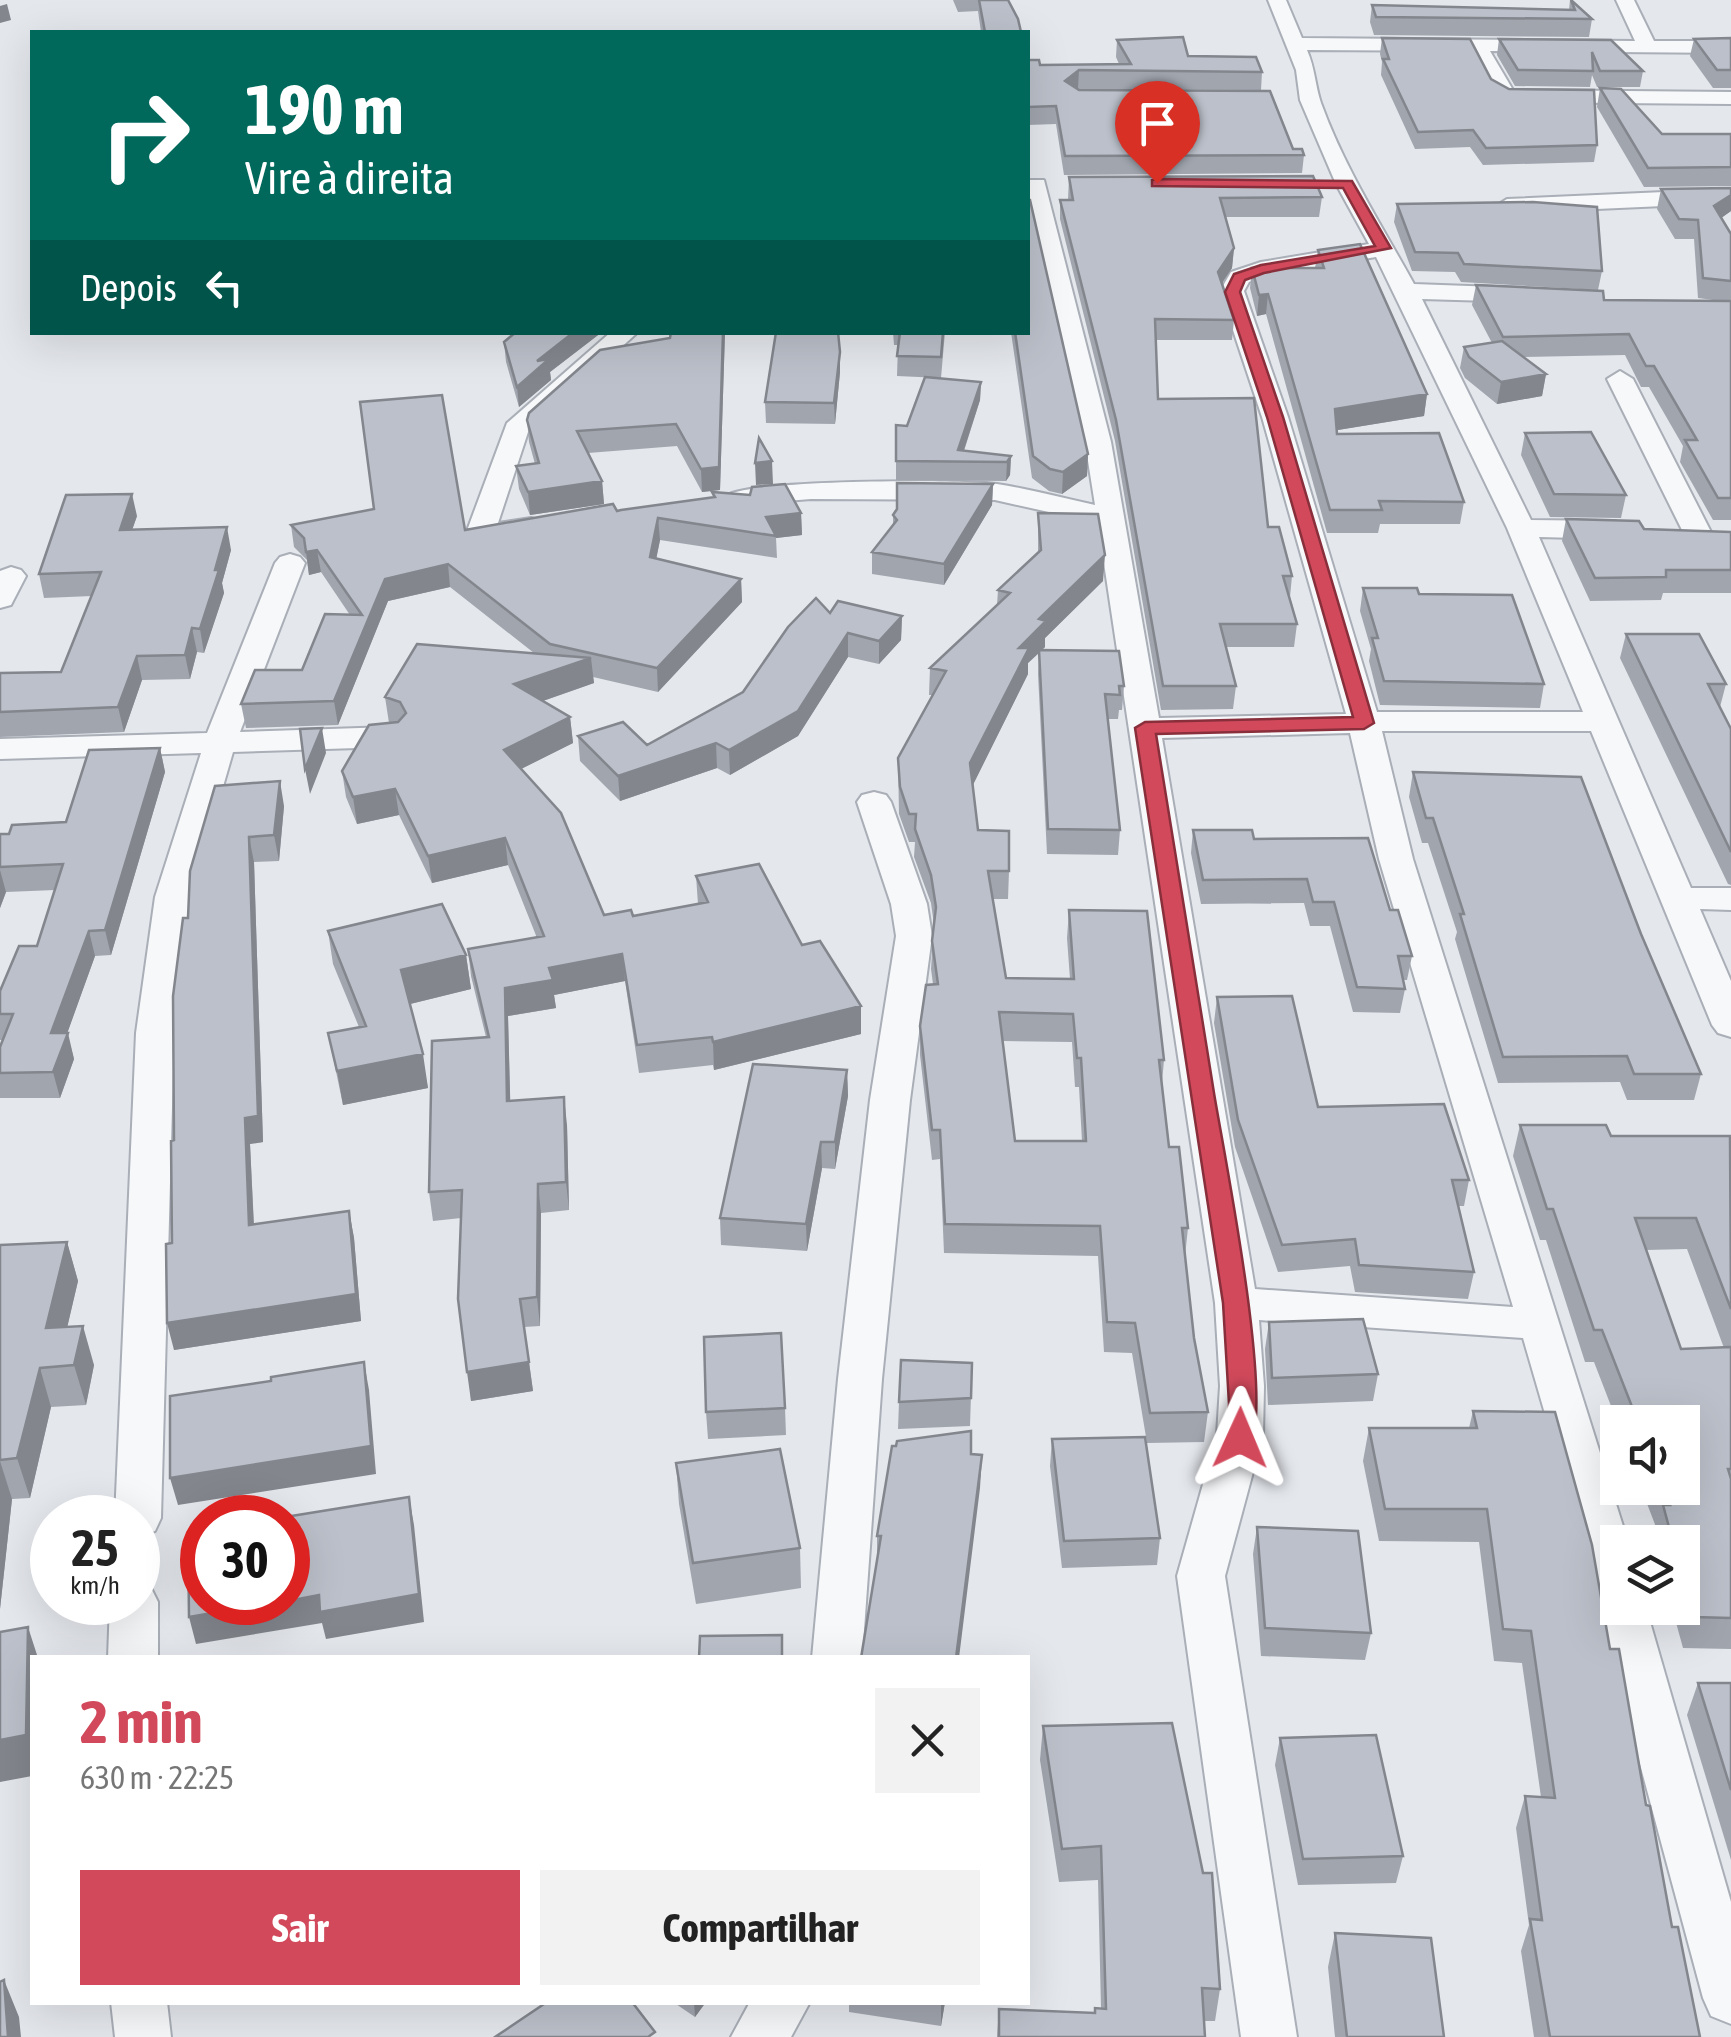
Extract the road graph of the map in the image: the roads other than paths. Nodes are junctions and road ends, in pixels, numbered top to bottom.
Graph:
1 (1277, 0) edge
2 (1626, 0) edge
3 (1294, 44) junction
4 (1477, 45) junction
5 (1647, 46) junction
6 (1731, 47) edge
7 (1731, 98) edge
8 (1039, 185) edge
9 (1731, 196) edge
10 (1478, 206) edge
11 (1384, 248) junction
12 (1406, 291) junction
13 (1545, 297) edge
14 (623, 335) edge
15 (1620, 379) dead end
16 (718, 500) edge
17 (1111, 517) junction
18 (556, 523) edge
19 (1521, 528) junction
20 (1697, 532) junction
21 (1731, 532) edge
22 (290, 563) dead end
23 (1602, 722) junction
24 (1364, 723) junction
25 (1145, 728) junction
26 (390, 738) edge
27 (220, 742) junction
28 (0, 749) edge
29 (874, 802) dead end
30 (1675, 898) junction
31 (1731, 899) edge
32 (1731, 1025) edge
33 (1236, 1303) junction
34 (1540, 1324) junction
35 (139, 1495) edge
36 (1600, 1529) edge
37 (133, 1625) edge
38 (1627, 1625) edge
39 (132, 1655) edge
40 (837, 1655) edge
41 (1731, 1998) edge
42 (139, 2005) edge
43 (780, 2005) edge
44 (143, 2037) edge
45 (759, 2037) edge
46 (1269, 2037) edge

1 - 3 street
2 - 5 street
3 - 4 street
3 - 11 street
4 - 5 street
4 - 7 street
5 - 6 street
8 - 17 street
9 - 10 street
11 - 12 street
11 - 24 street
12 - 13 street
12 - 19 street
14 - 18 street
15 - 20 street
16 - 17 street
17 - 25 street
19 - 20 street
19 - 23 street
20 - 21 street
22 - 27 street
23 - 24 street
23 - 30 street
24 - 25 street
24 - 34 street
25 - 33 street
26 - 27 street
27 - 28 street
27 - 35 street
29 - 40 street
30 - 31 street
30 - 32 street
33 - 34 street
33 - 46 street
34 - 36 street
37 - 39 street
38 - 41 street
42 - 44 street
43 - 45 street

